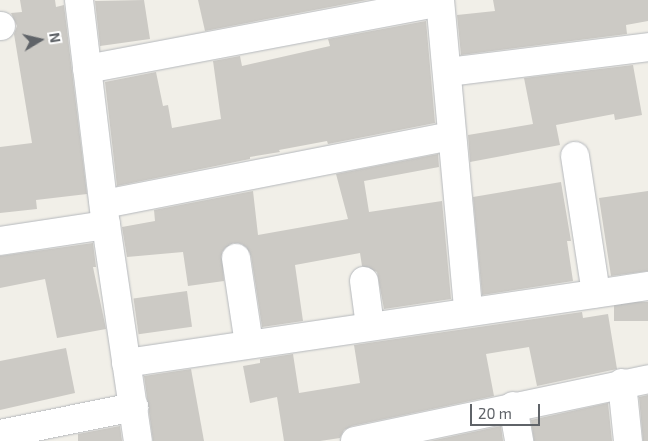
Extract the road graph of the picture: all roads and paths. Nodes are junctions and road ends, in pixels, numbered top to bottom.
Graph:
1 (79, 0) edge
2 (440, 1) edge
3 (648, 47) edge
4 (87, 69) junction
5 (448, 72) junction
6 (451, 136) junction
7 (575, 156) dead end
8 (105, 215) junction
9 (0, 241) edge
10 (236, 258) dead end
11 (364, 281) dead end
12 (648, 286) edge
13 (596, 293) junction
14 (468, 310) junction
15 (370, 326) junction
16 (249, 344) junction
17 (126, 363) junction
18 (635, 381) edge
19 (513, 406) junction
20 (134, 407) junction
21 (0, 434) edge
22 (396, 438) edge
23 (138, 441) edge
24 (355, 441) edge
25 (519, 441) edge
26 (628, 441) edge

1 - 4 street
2 - 4 street
2 - 5 street
3 - 5 street
4 - 8 street
5 - 6 street
6 - 8 street
6 - 14 street
7 - 13 street
8 - 9 street
8 - 17 street
10 - 16 street
11 - 15 street
12 - 13 street
13 - 14 street
14 - 15 street
15 - 16 street
16 - 17 street
17 - 20 street
18 - 19 street
18 - 26 street
19 - 22 street
19 - 25 street
20 - 21 street
20 - 23 street
22 - 24 street

